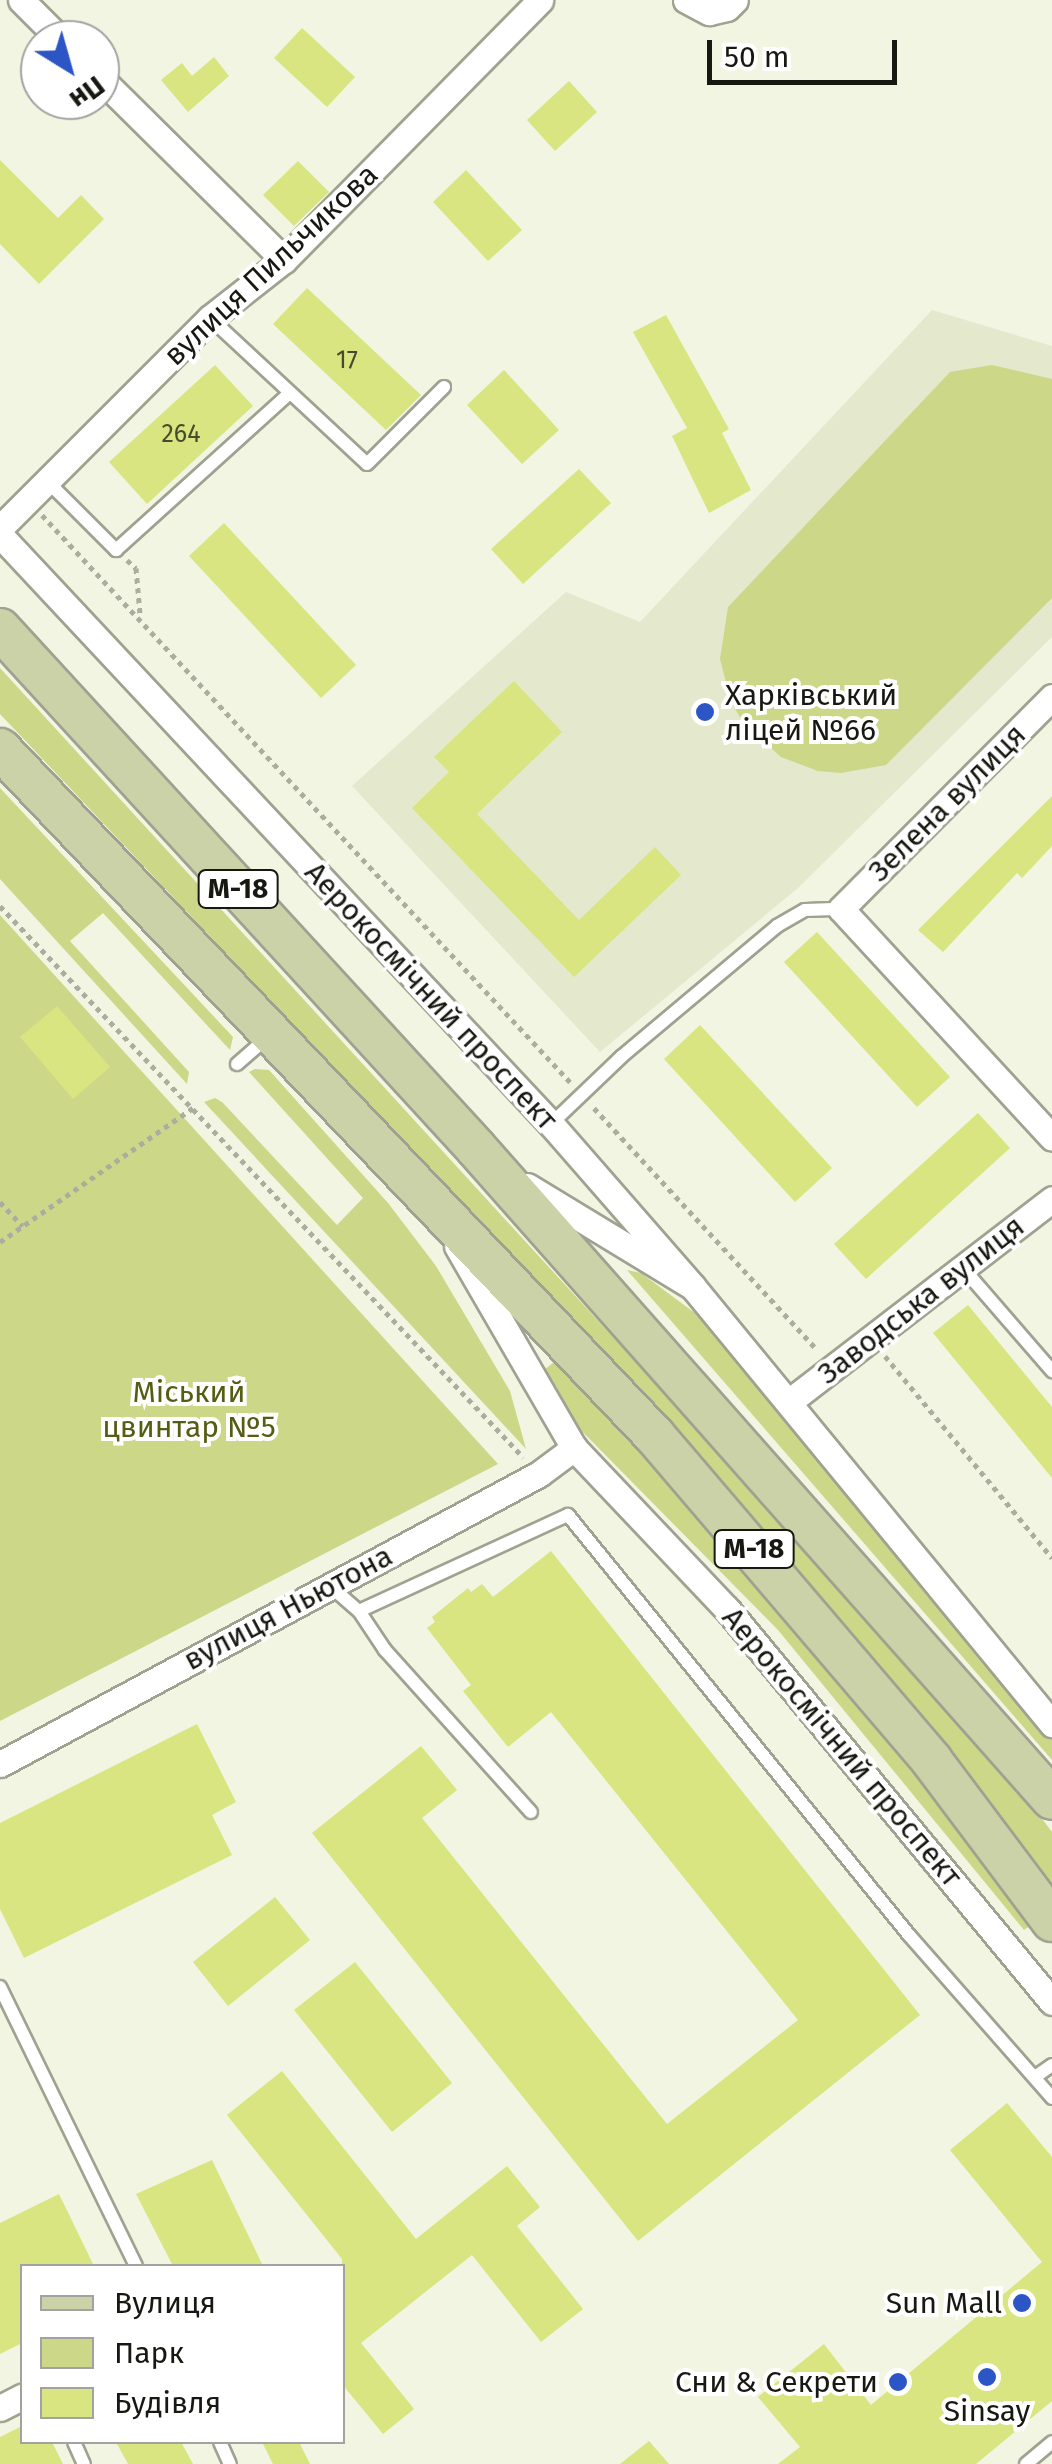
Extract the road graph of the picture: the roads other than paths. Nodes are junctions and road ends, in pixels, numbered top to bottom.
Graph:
1 (21, 0) edge
2 (540, 0) edge
3 (686, 0) edge
4 (734, 0) edge
5 (41, 20) edge
6 (120, 98) edge
7 (284, 260) junction
8 (210, 318) junction
9 (444, 386) dead end
10 (290, 392) junction
11 (47, 481) junction
12 (0, 531) edge
13 (0, 629) edge
14 (1052, 697) edge
15 (0, 749) edge
16 (841, 909) junction
17 (273, 1033) junction
18 (237, 1064) dead end
19 (551, 1124) junction
20 (1052, 1138) edge
21 (476, 1148) junction
22 (430, 1199) junction
23 (1052, 1199) edge
24 (962, 1268) junction
25 (693, 1287) junction
26 (1052, 1372) edge
27 (790, 1401) junction
28 (574, 1448) junction
29 (330, 1586) junction
30 (359, 1611) junction
31 (1052, 1724) edge
32 (0, 1764) edge
33 (1052, 1799) edge
34 (531, 1812) dead end
35 (1052, 1921) edge
36 (0, 1988) edge
37 (1052, 2002) edge
38 (1052, 2065) edge
39 (1035, 2077) junction
40 (1052, 2098) edge
41 (135, 2264) edge
42 (1052, 2442) edge
43 (1026, 2464) edge

1 - 5 street
2 - 7 street, вулиця Пильчикова
3 - 4 street
6 - 7 street
7 - 8 street, вулиця Пильчикова
8 - 10 lane
8 - 11 street, вулиця Пильчикова
9 - 10 lane
10 - 11 lane
11 - 12 street, вулиця Пильчикова
12 - 19 street, Аерокосмічний проспект
13 - 21 main road, Аерокосмічний проспект / М-18
14 - 16 street, Зелена вулиця
15 - 17 main road, Аерокосмічний проспект / М-18
16 - 19 lane
16 - 20 street
17 - 18 lane
17 - 22 main road, Аерокосмічний проспект / М-18
19 - 25 street, Аерокосмічний проспект
21 - 25 street, Аерокосмічний проспект
21 - 33 main road, Аерокосмічний проспект / М-18
22 - 28 street, Аерокосмічний проспект
22 - 35 main road, Аерокосмічний проспект / М-18
23 - 24 street, Заводська вулиця
24 - 26 lane
24 - 27 street, Заводська вулиця
25 - 27 street, Аерокосмічний проспект
27 - 31 street, Аерокосмічний проспект
28 - 29 street, вулиця Ньютона
28 - 37 street, Аерокосмічний проспект
29 - 30 lane
29 - 32 street, вулиця Ньютона
30 - 34 lane
30 - 39 lane
36 - 41 lane
38 - 39 lane
39 - 40 lane
42 - 43 lane

